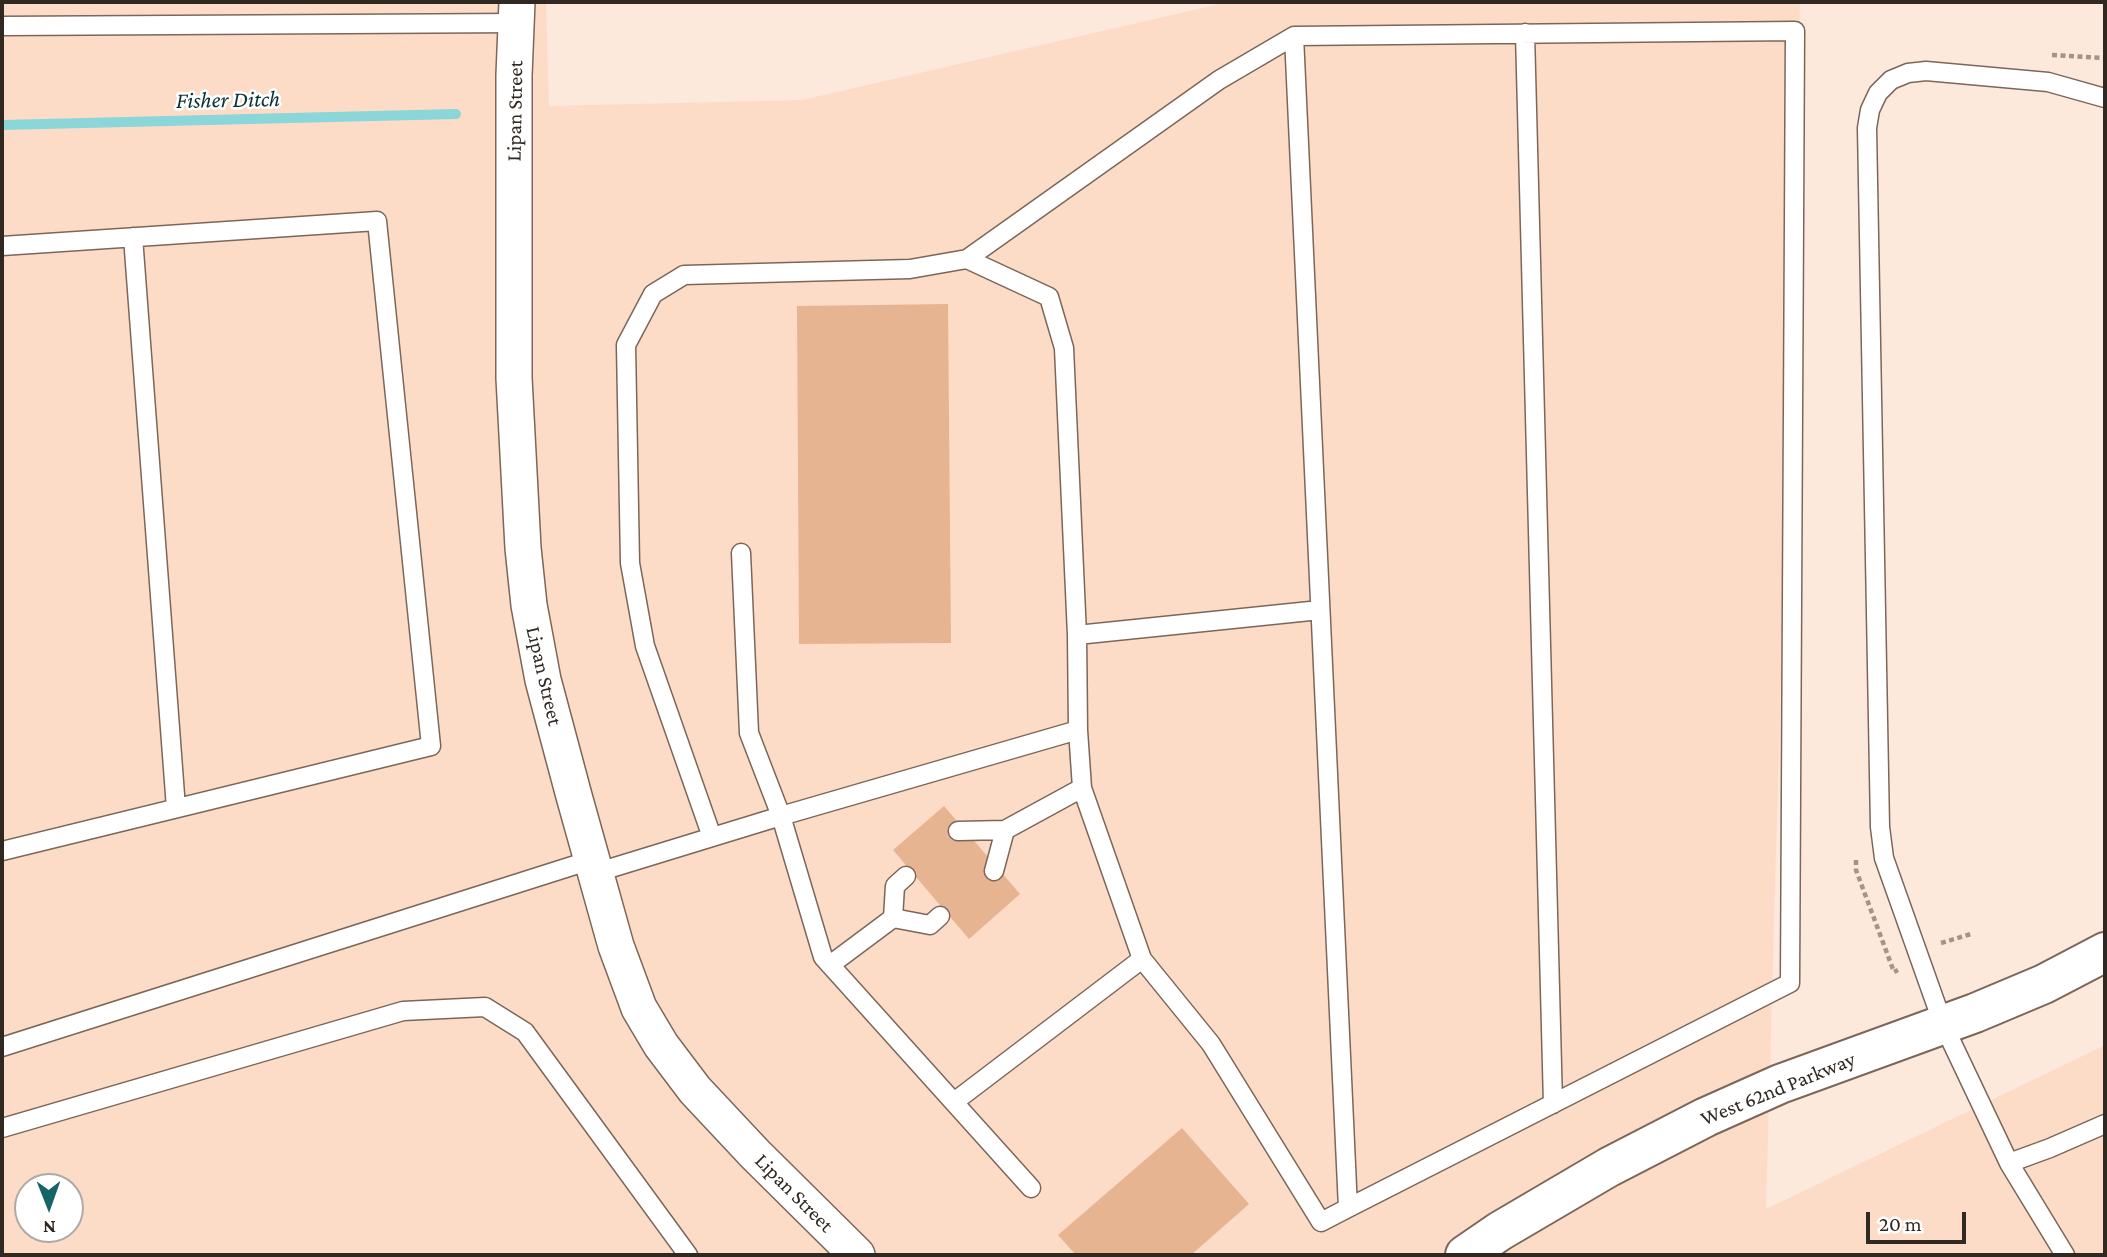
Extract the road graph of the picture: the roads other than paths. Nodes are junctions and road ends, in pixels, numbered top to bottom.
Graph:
1 (517, 12) edge
2 (2, 26) edge
3 (1525, 33) junction
4 (1294, 36) junction
5 (2105, 98) edge
6 (133, 237) junction
7 (2, 246) edge
8 (967, 259) junction
9 (741, 553) dead end
10 (1320, 610) junction
11 (1077, 635) junction
12 (1078, 730) junction
13 (1082, 788) junction
14 (176, 808) junction
15 (782, 816) junction
16 (1005, 830) junction
17 (958, 831) dead end
18 (712, 837) junction
19 (2, 851) edge
20 (593, 867) junction
21 (994, 871) dead end
22 (906, 876) dead end
23 (940, 916) dead end
24 (893, 918) junction
25 (2105, 952) edge
26 (1142, 959) junction
27 (830, 965) junction
28 (1943, 1024) junction
29 (2, 1047) edge
30 (954, 1102) junction
31 (1553, 1104) junction
32 (4, 1124) edge
33 (2105, 1124) edge
34 (2009, 1163) junction
35 (1031, 1188) dead end
36 (1348, 1208) junction
37 (688, 1255) edge
38 (857, 1255) edge
39 (1465, 1255) edge
40 (2065, 1255) edge

1 - 2 lane
1 - 20 street, Lipan Street
3 - 4 lane
3 - 31 lane
3 - 31 lane
4 - 8 lane
4 - 10 lane
5 - 28 lane
6 - 7 lane
6 - 14 lane
6 - 14 lane
8 - 11 lane
8 - 18 lane
9 - 15 lane
10 - 11 lane
10 - 36 lane
11 - 12 lane
12 - 13 lane
12 - 15 lane
13 - 16 lane
13 - 26 lane
14 - 19 lane
15 - 18 lane
15 - 27 lane
16 - 17 lane
16 - 21 lane
18 - 20 lane
20 - 29 lane
20 - 38 street, Lipan Street
22 - 24 lane
23 - 24 lane
24 - 27 lane
25 - 28 street, West 62nd Parkway
26 - 30 lane
26 - 36 lane
27 - 30 lane
28 - 34 lane
28 - 39 street, West 62nd Parkway
30 - 35 lane
31 - 36 lane
32 - 37 lane
33 - 34 lane
34 - 40 lane

